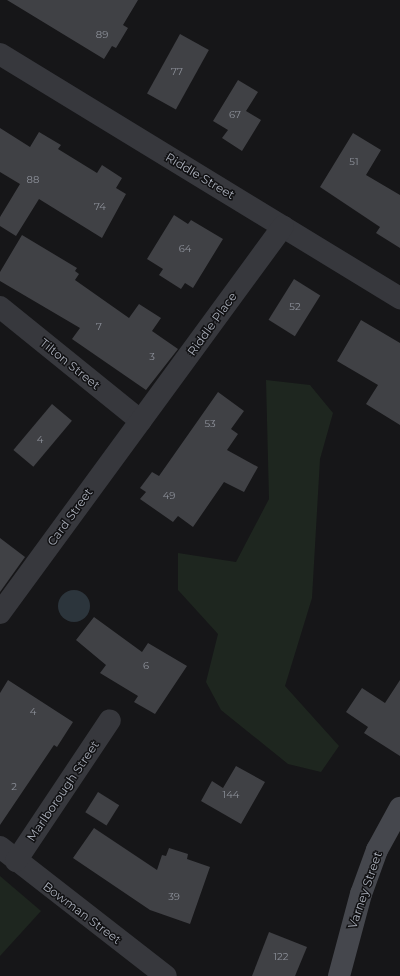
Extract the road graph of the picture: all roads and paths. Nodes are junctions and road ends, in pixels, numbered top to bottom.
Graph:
1 (0, 54) edge
2 (283, 226) junction
3 (400, 298) edge
4 (0, 307) edge
5 (141, 421) junction
6 (0, 613) edge
7 (110, 720) dead end
8 (400, 808) edge
9 (0, 847) edge
10 (16, 861) junction
11 (166, 976) edge
12 (339, 976) edge

1 - 2 street, Riddle Street
2 - 3 street, Riddle Street
2 - 5 street, Riddle Place
4 - 5 street, Tilton Street
5 - 6 street, Card Street
7 - 10 street, Marlborough Street
8 - 12 main road, Varney Street
9 - 10 street, Bowman Street
10 - 11 street, Bowman Street

